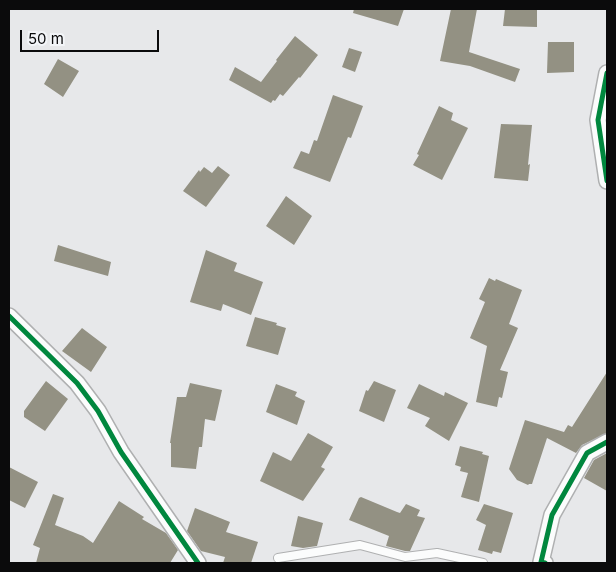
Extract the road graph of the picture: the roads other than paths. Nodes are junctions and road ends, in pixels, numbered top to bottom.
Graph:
1 (607, 73) edge
2 (607, 181) edge
3 (9, 316) edge
4 (607, 442) edge
5 (278, 558) dead end
6 (198, 563) edge
7 (483, 563) edge
8 (545, 563) edge

1 - 2 street
3 - 6 street
4 - 8 street
5 - 7 lane

